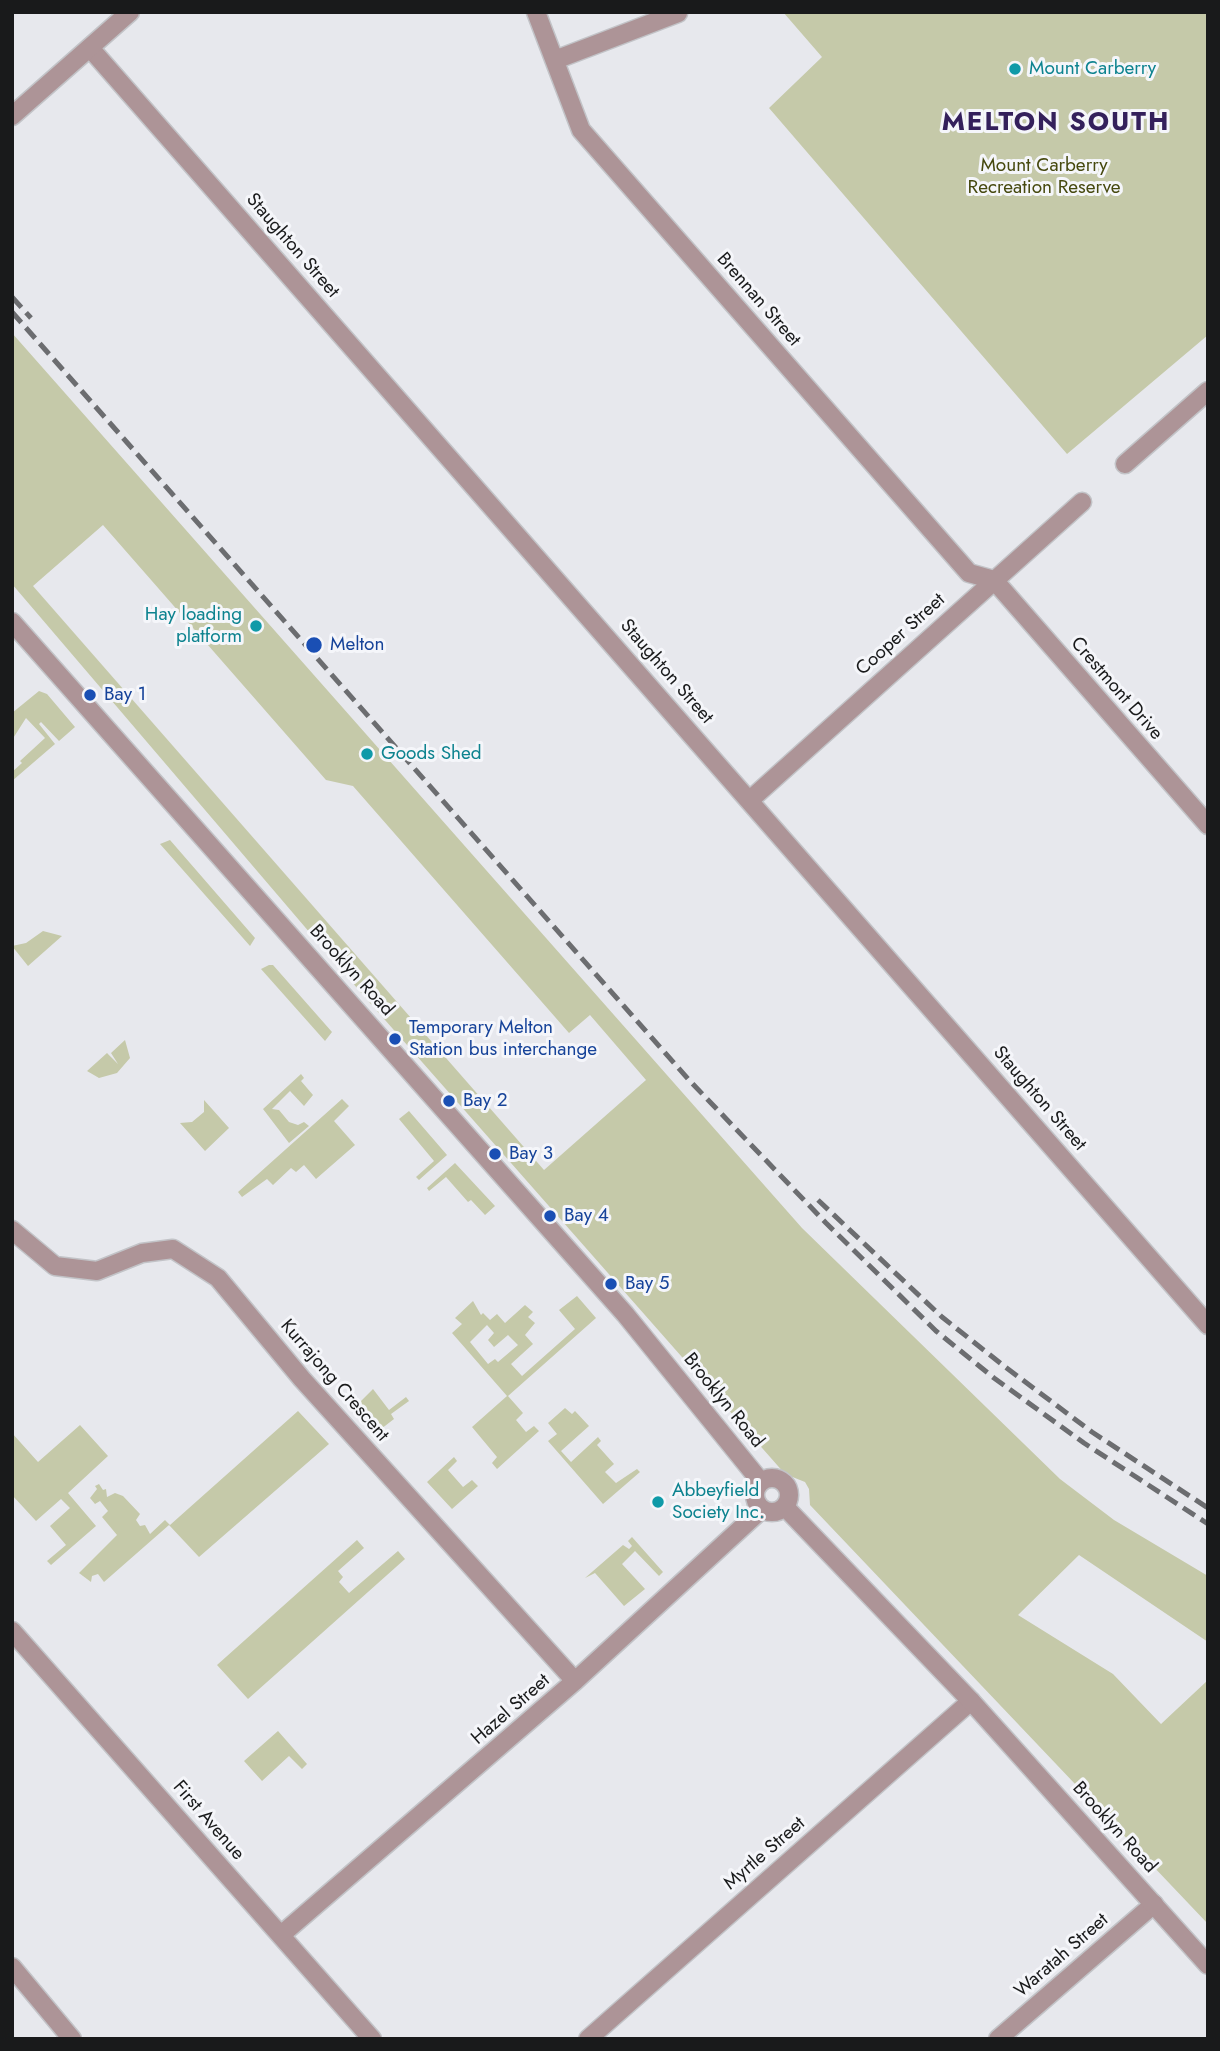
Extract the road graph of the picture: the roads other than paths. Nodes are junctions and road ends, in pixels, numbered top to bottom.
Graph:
1 (130, 12) edge
2 (536, 12) edge
3 (678, 13) edge
4 (90, 48) junction
5 (555, 60) junction
6 (12, 116) edge
7 (1208, 391) edge
8 (1125, 464) dead end
9 (1082, 502) dead end
10 (994, 580) junction
11 (12, 622) edge
12 (750, 800) junction
13 (1208, 825) edge
14 (12, 1230) edge
15 (1208, 1325) edge
16 (761, 1482) junction
17 (785, 1507) junction
18 (762, 1509) junction
19 (12, 1631) edge
20 (575, 1681) junction
21 (971, 1701) junction
22 (1154, 1904) junction
23 (281, 1936) junction
24 (1208, 1965) edge
25 (12, 1967) edge
26 (72, 2039) edge
27 (372, 2039) edge
28 (588, 2039) edge
29 (998, 2039) edge

1 - 4 street
2 - 5 street, Brennan Street
3 - 5 street
4 - 6 street
4 - 12 street, Staughton Street
5 - 10 street, Brennan Street
7 - 8 street
9 - 10 street, Cooper Street
10 - 12 street, Cooper Street
10 - 13 street, Crestmont Drive
11 - 16 street, Brooklyn Road
12 - 15 street, Staughton Street
14 - 20 street, Kurrajong Crescent
16 - 17 street
16 - 18 street
17 - 18 street
17 - 21 street, Brooklyn Road
18 - 20 street, Hazel Street
19 - 23 street, First Avenue
20 - 23 street, Hazel Street
21 - 22 street, Brooklyn Road
21 - 28 street, Myrtle Street
22 - 24 street, Brooklyn Road
22 - 29 street, Waratah Street
23 - 27 street, First Avenue
25 - 26 street

